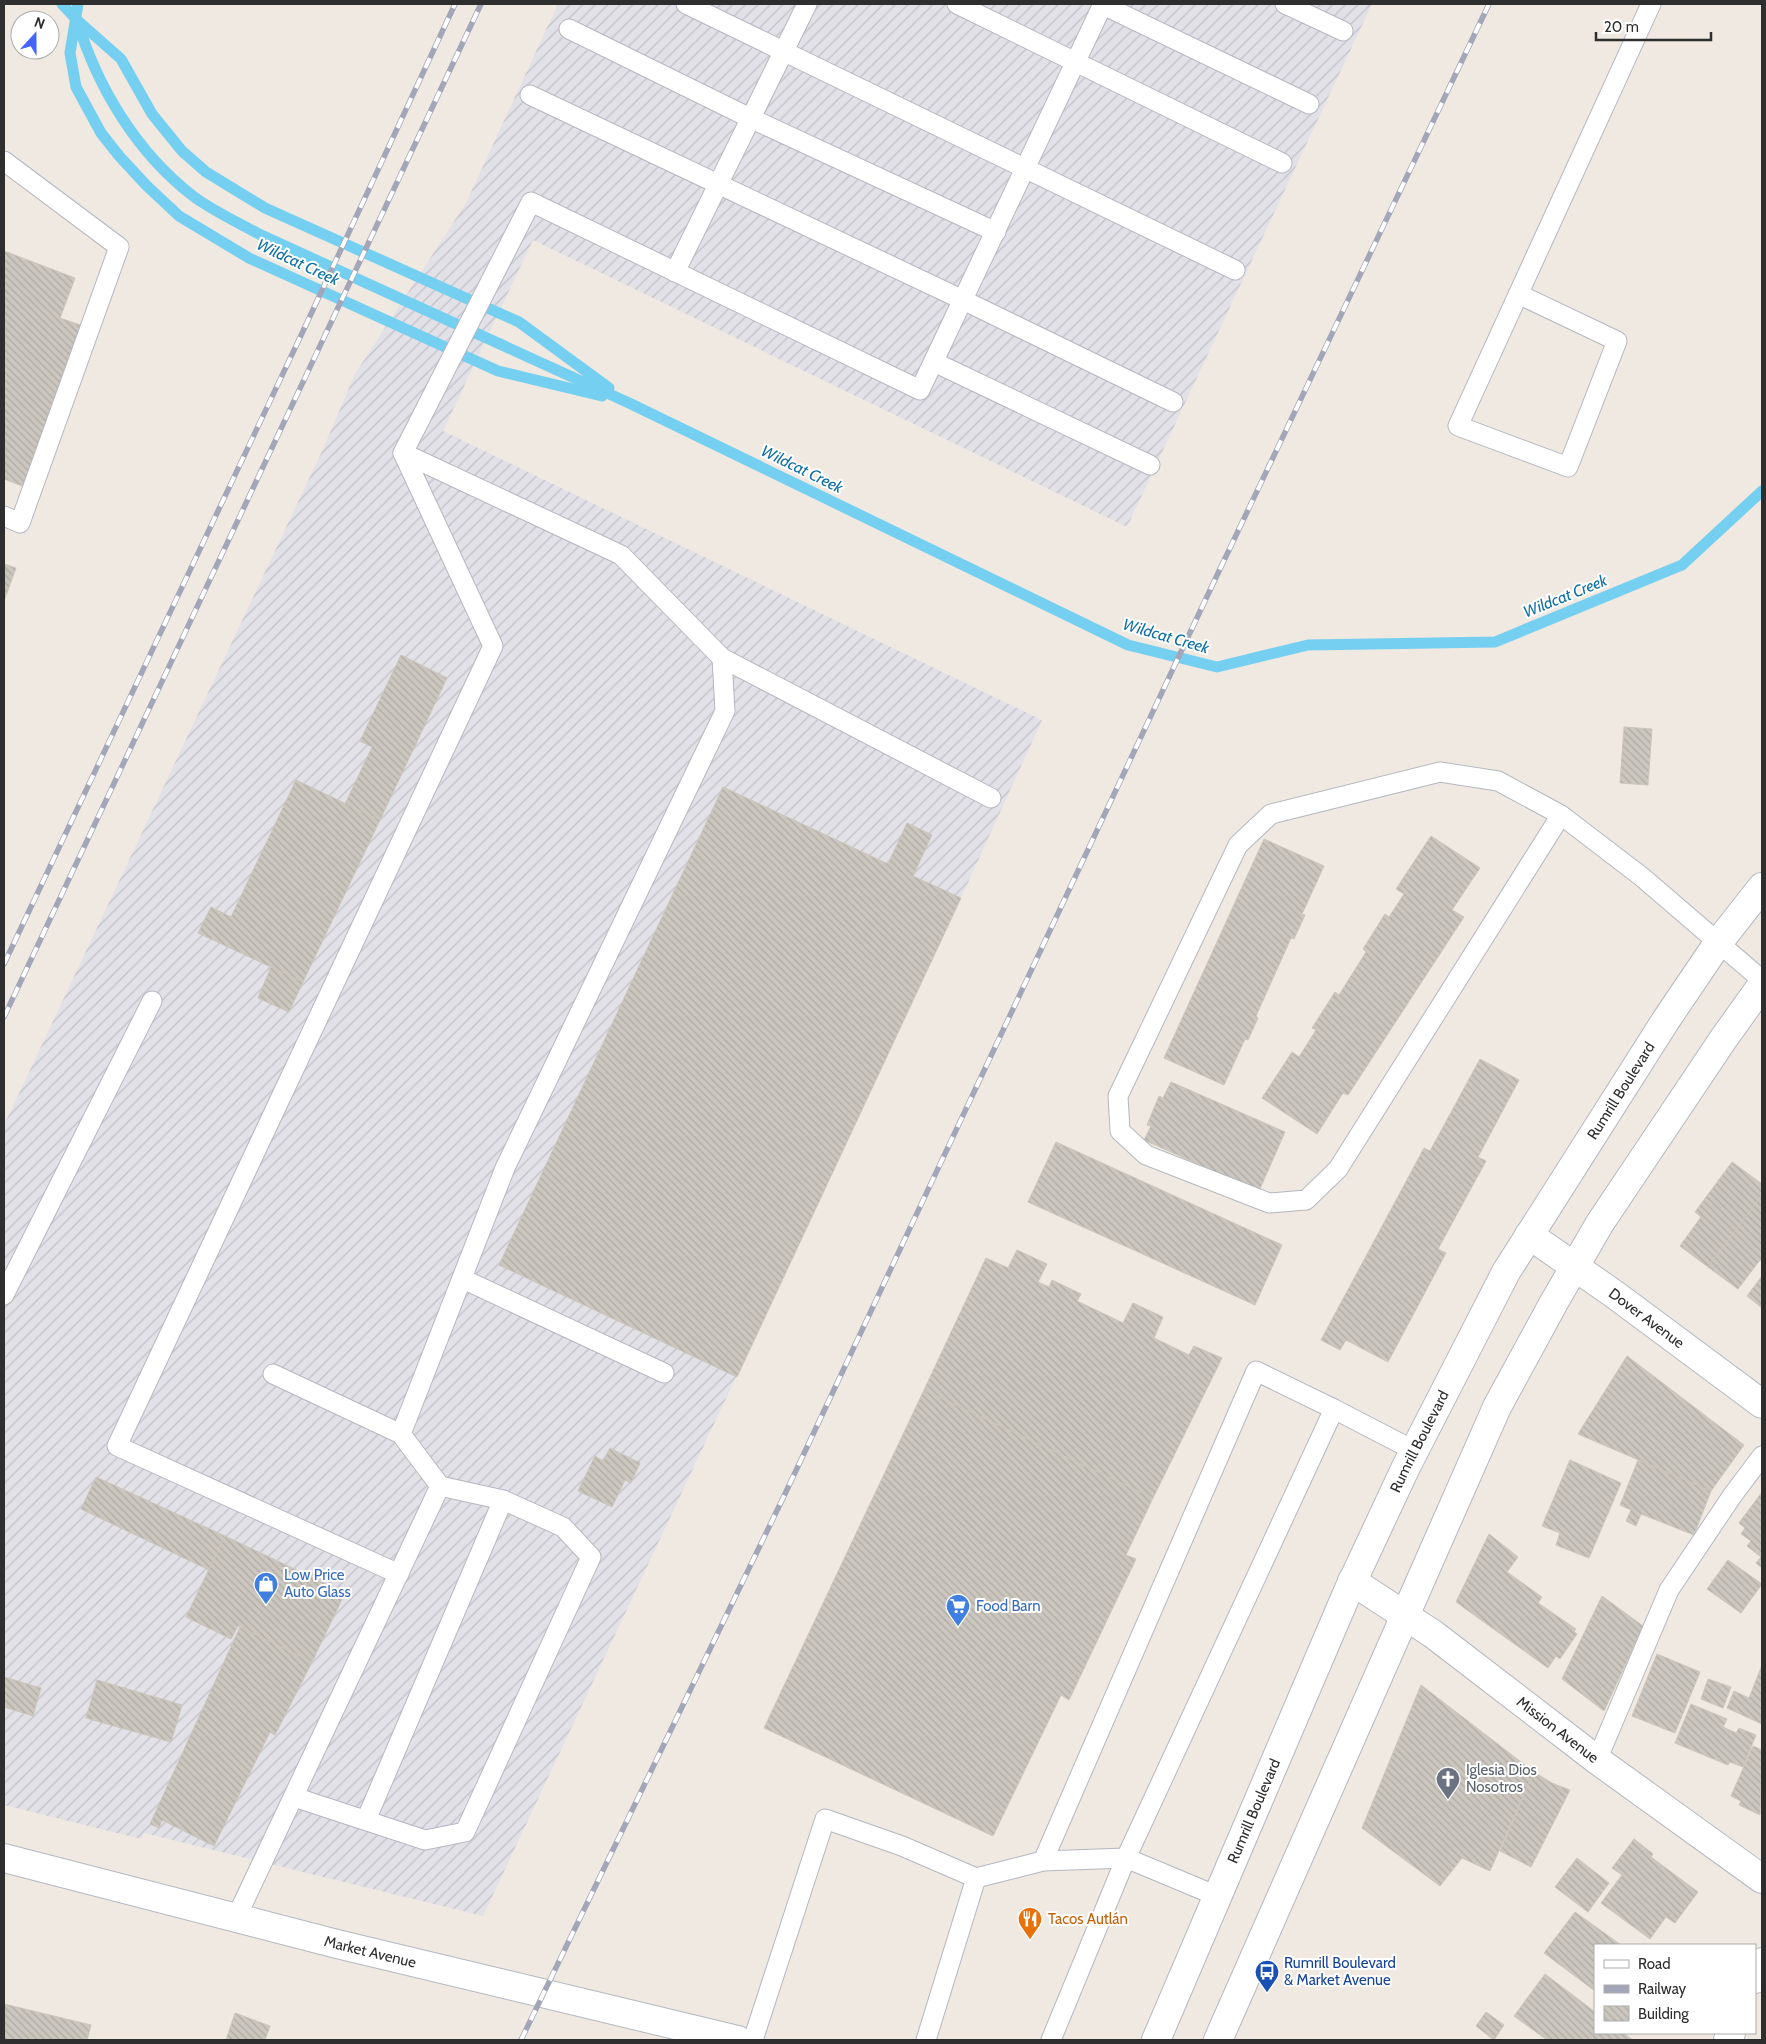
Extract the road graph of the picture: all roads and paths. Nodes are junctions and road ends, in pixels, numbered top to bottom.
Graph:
1 (686, 4) edge
2 (807, 4) edge
3 (957, 4) edge
4 (1103, 4) edge
5 (1285, 4) edge
6 (1651, 4) edge
7 (569, 29) dead end
8 (1343, 31) dead end
9 (784, 51) junction
10 (1076, 62) junction
11 (530, 94) dead end
12 (1309, 104) dead end
13 (750, 118) junction
14 (4, 161) edge
15 (1282, 163) dead end
16 (1026, 168) junction
17 (718, 184) junction
18 (996, 232) junction
19 (1235, 270) dead end
20 (675, 272) junction
21 (1518, 294) junction
22 (963, 300) junction
23 (934, 362) junction
24 (1173, 402) dead end
25 (403, 453) junction
26 (1150, 465) dead end
27 (4, 516) edge
28 (722, 658) junction
29 (991, 798) dead end
30 (1561, 815) junction
31 (1762, 887) edge
32 (1718, 943) junction
33 (1762, 980) edge
34 (1762, 985) edge
35 (152, 1001) dead end
36 (1529, 1235) junction
37 (1576, 1267) junction
38 (463, 1279) junction
39 (4, 1295) edge
40 (664, 1373) dead end
41 (273, 1374) dead end
42 (1762, 1404) edge
43 (1334, 1409) junction
44 (401, 1434) junction
45 (1415, 1451) junction
46 (1762, 1456) edge
47 (440, 1486) junction
48 (504, 1500) junction
49 (399, 1574) junction
50 (1352, 1581) junction
51 (1405, 1617) junction
52 (1597, 1760) junction
53 (294, 1796) junction
54 (366, 1820) junction
55 (4, 1858) edge
56 (1126, 1858) junction
57 (1043, 1861) junction
58 (976, 1878) junction
59 (1762, 1879) edge
60 (1217, 1896) junction
61 (236, 1918) junction
62 (1762, 1962) edge
63 (1756, 1977) edge
64 (738, 2040) edge
65 (753, 2040) edge
66 (926, 2040) edge
67 (1051, 2040) edge
68 (1156, 2040) edge
69 (1218, 2040) edge

1 - 9 lane
2 - 9 lane
3 - 10 lane
4 - 10 lane
4 - 12 lane
5 - 8 lane
6 - 21 lane
7 - 13 lane
9 - 13 lane
9 - 16 lane
10 - 15 lane
10 - 16 lane
11 - 17 lane
13 - 17 lane
13 - 18 lane
14 - 27 lane
16 - 18 lane
16 - 19 lane
17 - 20 lane
17 - 22 lane
18 - 22 lane
20 - 23 lane
20 - 25 lane
21 - 21 lane
22 - 23 lane
22 - 24 lane
23 - 26 lane
25 - 28 lane
25 - 49 lane
28 - 29 lane
28 - 38 lane
30 - 30 lane
30 - 32 lane
31 - 32 main road, Rumrill Boulevard
32 - 33 lane
32 - 36 main road, Rumrill Boulevard
34 - 37 main road
35 - 39 lane
36 - 37 main road, Dover Avenue
36 - 45 main road, Rumrill Boulevard
37 - 42 main road, Dover Avenue
37 - 51 main road
38 - 40 lane
38 - 44 lane
41 - 44 lane
43 - 45 lane
43 - 56 lane
43 - 57 lane
44 - 47 lane
45 - 50 main road, Rumrill Boulevard
46 - 52 lane
47 - 48 lane
47 - 49 lane
48 - 54 lane
48 - 54 lane
49 - 53 lane
50 - 51 main road, Mission Avenue
50 - 60 main road, Rumrill Boulevard
51 - 52 main road, Mission Avenue
51 - 69 main road
52 - 59 main road, Mission Avenue
53 - 54 lane
53 - 61 lane
55 - 61 main road, Market Avenue
56 - 57 lane
56 - 60 lane
56 - 67 lane
57 - 58 lane
58 - 65 lane
58 - 66 lane
60 - 68 main road, Rumrill Boulevard
61 - 64 main road, Market Avenue
62 - 63 main road

